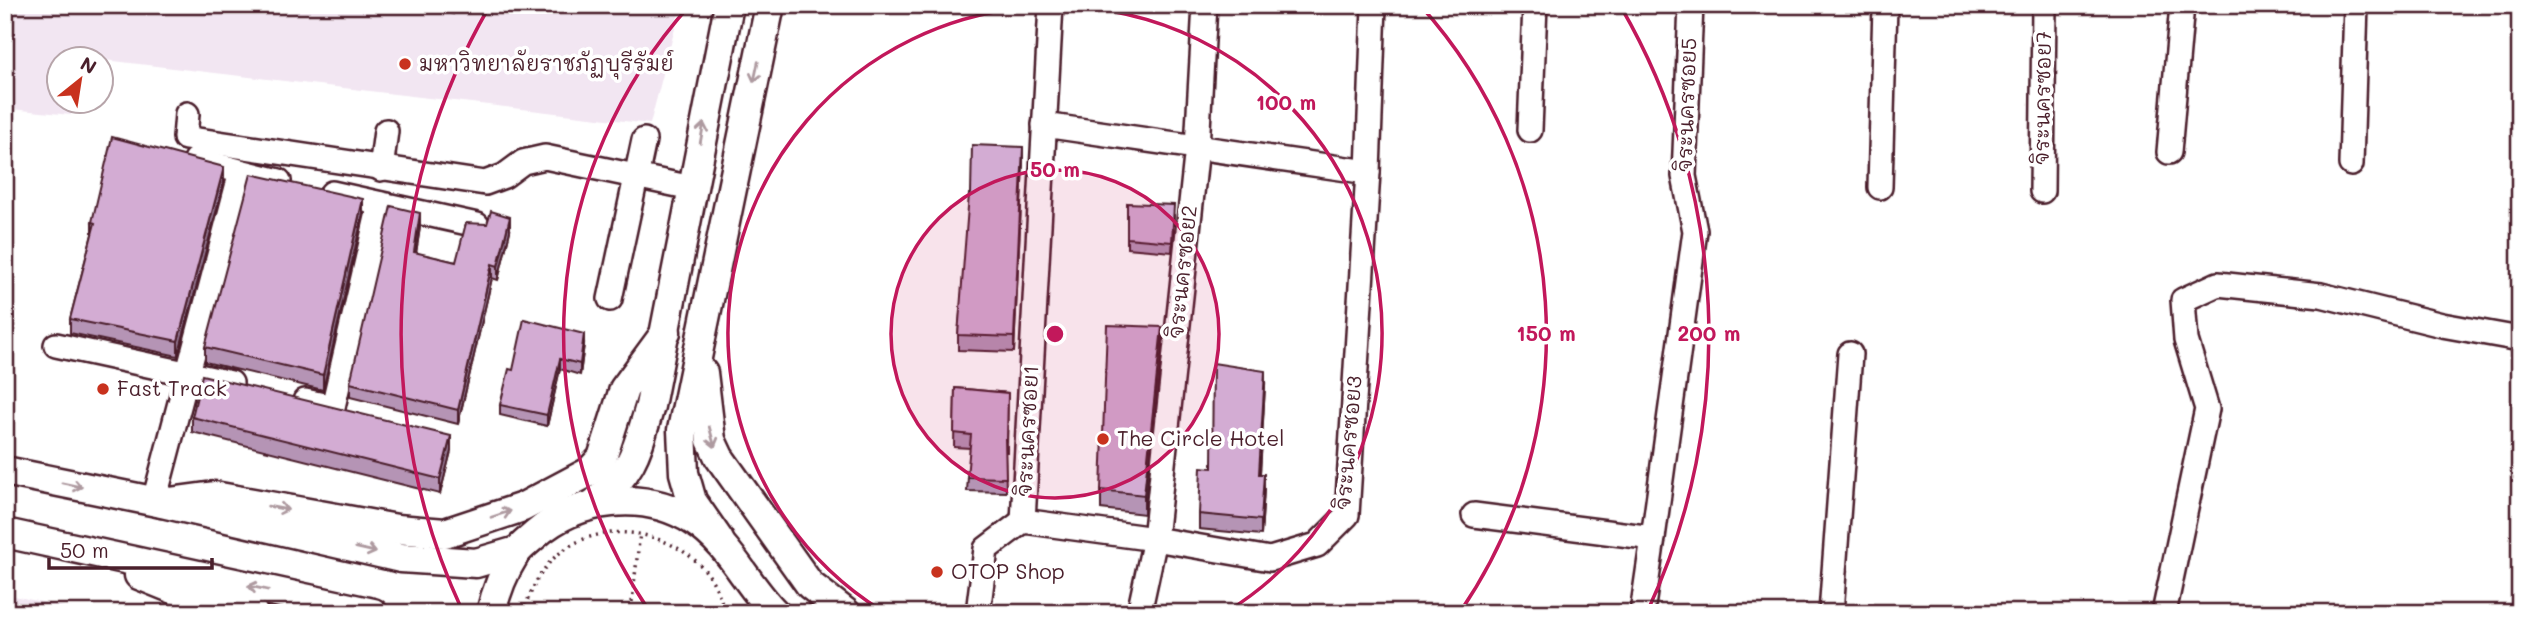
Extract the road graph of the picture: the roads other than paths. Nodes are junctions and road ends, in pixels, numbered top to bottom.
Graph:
1 (729, 5) edge
2 (770, 5) edge
3 (1051, 5) edge
4 (1205, 5) edge
5 (1374, 5) edge
6 (1535, 5) edge
7 (1691, 5) edge
8 (1885, 5) edge
9 (2044, 5) edge
10 (2182, 5) edge
11 (2356, 5) edge
12 (187, 114) dead end
13 (1044, 125) junction
14 (1530, 130) dead end
15 (386, 131) dead end
16 (645, 140) dead end
17 (1197, 147) junction
18 (2169, 152) dead end
19 (167, 153) edge
20 (2351, 164) dead end
21 (381, 169) junction
22 (241, 172) junction
23 (1368, 172) junction
24 (638, 176) junction
25 (1880, 187) dead end
26 (692, 188) junction
27 (2042, 191) dead end
28 (380, 204) junction
29 (477, 225) edge
30 (610, 299) dead end
31 (666, 332) junction
32 (2520, 339) edge
33 (56, 345) dead end
34 (700, 345) junction
35 (1850, 354) dead end
36 (188, 372) junction
37 (255, 389) edge
38 (282, 395) edge
39 (332, 407) junction
40 (359, 414) edge
41 (5, 471) edge
42 (158, 502) junction
43 (595, 503) junction
44 (1474, 515) dead end
45 (1023, 521) junction
46 (5, 533) edge
47 (1653, 538) junction
48 (1155, 539) junction
49 (719, 540) junction
50 (67, 546) junction
51 (517, 551) junction
52 (741, 569) junction
53 (253, 613) edge
54 (373, 613) edge
55 (491, 613) edge
56 (756, 613) edge
57 (775, 613) edge
58 (846, 613) edge
59 (978, 613) edge
60 (1139, 613) edge
61 (1642, 613) edge
62 (1831, 613) edge
63 (2164, 613) edge

26 -> 1 main road
2 -> 34 main road
3 - 13 street, จิระนครซอย1
4 - 17 street, จิระนครซอย2
5 - 23 street, จิระนครซอย3
6 - 14 street
7 - 47 street, จิระนครซอย5
8 - 25 street
9 - 27 street, จิระนครซอย7
10 - 18 street
11 - 20 street
12 - 21 street
13 - 17 street
13 - 45 street, จิระนครซอย1
15 - 21 street
16 - 24 street
17 - 23 street
17 - 48 street, จิระนครซอย2
19 - 22 street
21 - 24 street
22 - 28 street
22 - 36 street
23 - 48 street, จิระนครซอย3
24 - 26 street
24 - 30 street
26 - 31 main road
28 - 29 street
28 - 39 street
42 -> 31 main road
31 - 43 main road
32 - 63 street
33 - 36 street
34 - 49 main road
34 -> 58 main road
35 - 62 street
36 - 37 street
36 - 42 street
38 - 39 street
39 - 40 street
41 -> 42 main road
42 -> 51 main road
43 - 49 main road
43 - 51 main road
44 - 47 street
45 - 48 street, จิระนครซอย3
45 - 59 street
46 - 50 main road
47 - 61 street, จิระนครซอย5
48 - 60 street, จิระนครซอย2
49 - 52 main road
50 - 53 main road
54 -> 50 main road
51 - 55 main road
52 - 56 main road
52 - 57 main road

